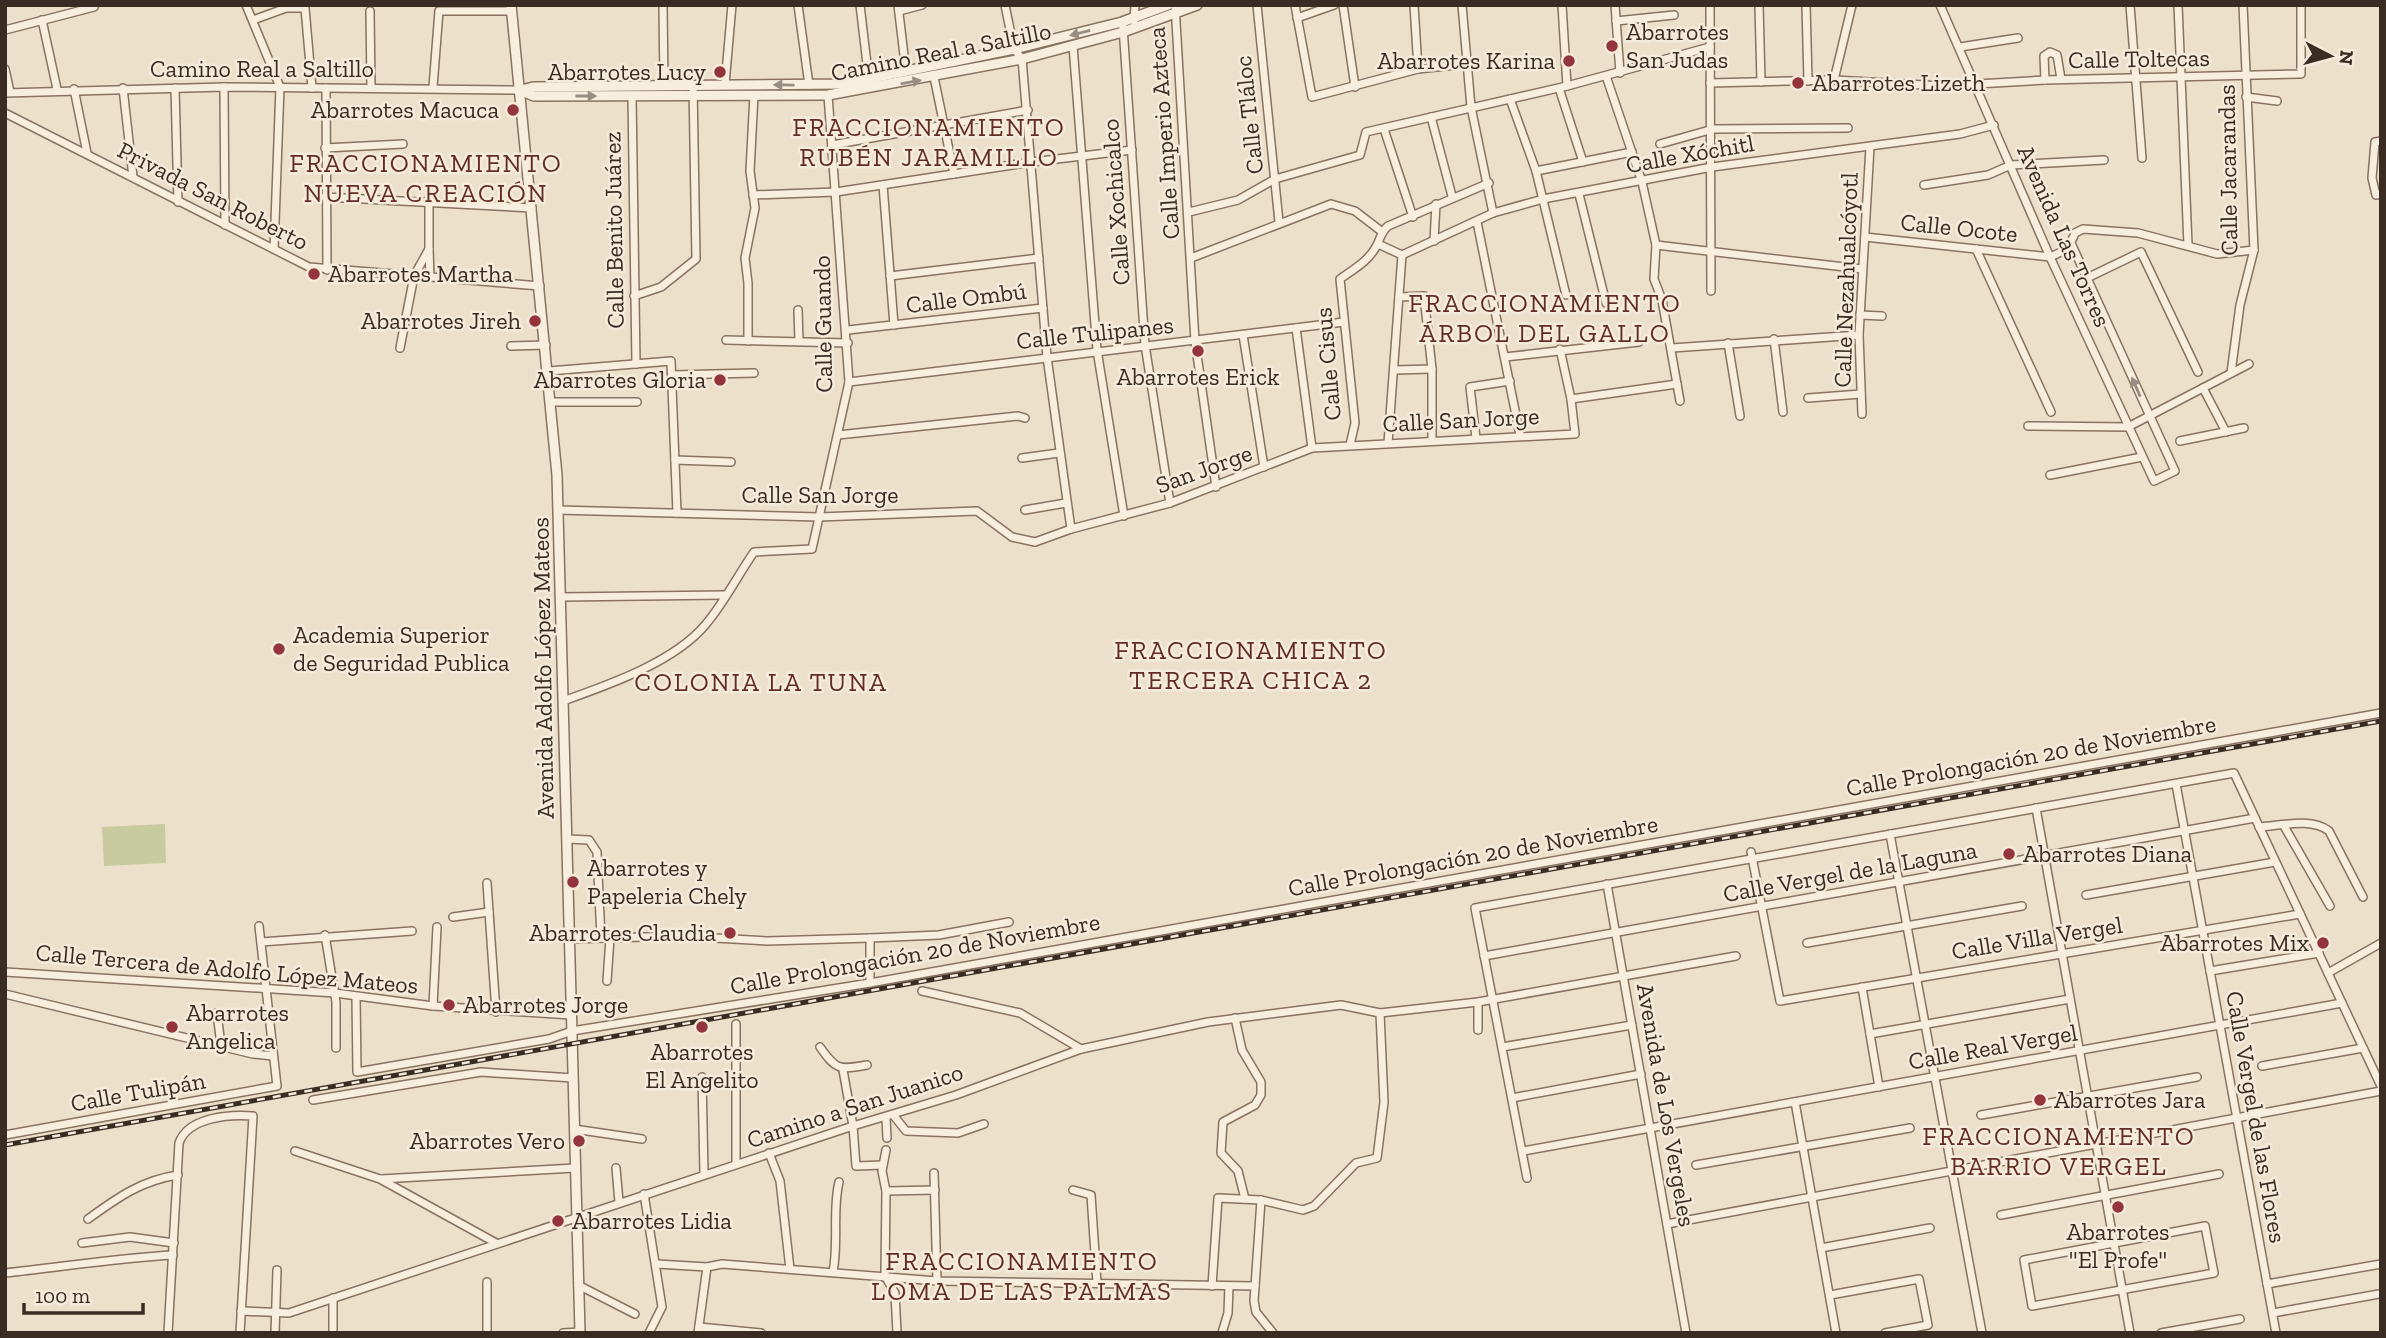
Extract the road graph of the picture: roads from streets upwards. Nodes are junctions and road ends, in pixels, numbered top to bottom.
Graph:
1 (246, 5) edge
2 (663, 5) edge
3 (732, 5) edge
4 (798, 5) edge
5 (860, 5) edge
6 (922, 5) edge
7 (1005, 5) edge
8 (1135, 5) edge
9 (1168, 5) edge
10 (1197, 5) edge
11 (1257, 5) edge
12 (1295, 5) edge
13 (1335, 5) edge
14 (1343, 5) edge
15 (1414, 5) edge
16 (1462, 5) edge
17 (1562, 5) edge
18 (1615, 5) edge
19 (1710, 5) edge
20 (1759, 5) edge
21 (1806, 5) edge
22 (1852, 5) edge
23 (1940, 5) edge
24 (2130, 5) edge
25 (2178, 5) edge
26 (2243, 5) edge
27 (2301, 5) edge
28 (94, 8) dead end
29 (511, 8) edge
30 (899, 8) edge
31 (1175, 9) edge
32 (370, 11) dead end
33 (1674, 15) dead end
34 (1297, 18) junction
35 (42, 20) junction
36 (253, 20) junction
37 (1616, 21) junction
38 (1134, 24) junction
39 (1123, 27) junction
40 (5, 30) edge
41 (2018, 38) dead end
42 (1073, 46) junction
43 (1710, 47) junction
44 (1960, 47) junction
45 (1014, 49) junction
46 (1022, 59) junction
47 (1465, 64) junction
48 (5, 69) edge
49 (1418, 69) junction
50 (906, 72) junction
51 (1620, 73) junction
52 (2245, 75) junction
53 (1606, 76) junction
54 (934, 77) junction
55 (2179, 77) junction
56 (2136, 78) junction
57 (2061, 79) junction
58 (1835, 80) junction
59 (2045, 80) junction
60 (1808, 81) junction
61 (1761, 82) junction
62 (1710, 83) junction
63 (725, 84) junction
64 (870, 84) junction
65 (664, 85) junction
66 (809, 85) junction
67 (1977, 85) junction
68 (223, 87) junction
69 (371, 87) junction
70 (433, 87) junction
71 (1563, 87) junction
72 (123, 88) junction
73 (175, 88) junction
74 (280, 88) junction
75 (312, 88) junction
76 (326, 88) junction
77 (1355, 88) junction
78 (57, 89) junction
79 (74, 89) junction
80 (519, 90) junction
81 (693, 90) junction
82 (8, 92) edge
83 (754, 95) junction
84 (828, 95) junction
85 (632, 96) junction
86 (2246, 97) junction
87 (1510, 99) junction
88 (2277, 101) dead end
89 (1471, 107) junction
90 (1028, 110) junction
91 (5, 113) edge
92 (1431, 117) junction
93 (1994, 125) junction
94 (944, 126) junction
95 (1848, 128) dead end
96 (1384, 129) junction
97 (1713, 129) junction
98 (2381, 141) edge
99 (404, 144) dead end
100 (1660, 144) dead end
101 (832, 145) junction
102 (1870, 147) junction
103 (326, 148) junction
104 (1132, 150) junction
105 (1632, 152) junction
106 (87, 153) junction
107 (1083, 154) junction
108 (2142, 158) dead end
109 (2104, 160) dead end
110 (1032, 162) junction
111 (1583, 162) junction
112 (2011, 165) junction
113 (1712, 167) junction
114 (1536, 171) junction
115 (954, 174) junction
116 (133, 177) junction
117 (1275, 179) junction
118 (1642, 182) junction
119 (1489, 183) junction
120 (883, 185) junction
121 (1924, 185) dead end
122 (836, 192) junction
123 (1579, 194) junction
124 (2381, 194) edge
125 (753, 195) junction
126 (1452, 196) junction
127 (325, 197) junction
128 (1543, 199) junction
129 (178, 201) junction
130 (429, 201) junction
131 (1437, 204) junction
132 (532, 208) junction
133 (1189, 212) junction
134 (1493, 213) junction
135 (1413, 217) junction
136 (1279, 222) junction
137 (1477, 222) junction
138 (225, 225) junction
139 (1381, 232) junction
140 (1865, 237) junction
141 (1434, 241) junction
142 (2071, 243) junction
143 (1378, 244) junction
144 (1656, 244) junction
145 (2188, 245) junction
146 (274, 249) junction
147 (429, 249) junction
148 (1714, 249) junction
149 (1976, 249) junction
150 (2255, 250) junction
151 (1402, 255) junction
152 (2050, 257) junction
153 (1039, 258) junction
154 (1191, 258) junction
155 (1862, 269) junction
156 (327, 270) junction
157 (414, 276) junction
158 (890, 276) junction
159 (430, 277) junction
160 (2087, 278) junction
161 (540, 286) junction
162 (1712, 291) dead end
163 (1566, 295) dead end
164 (634, 296) junction
165 (1399, 297) junction
166 (1606, 303) dead end
167 (1043, 308) junction
168 (798, 310) dead end
169 (1860, 315) junction
170 (1882, 316) dead end
171 (1344, 322) junction
172 (894, 325) junction
173 (1296, 328) junction
174 (848, 330) junction
175 (1243, 334) junction
176 (1859, 335) junction
177 (1774, 339) junction
178 (726, 340) dead end
179 (748, 341) junction
180 (799, 341) junction
181 (1195, 341) junction
182 (1639, 342) dead end
183 (848, 343) junction
184 (1728, 343) junction
185 (546, 345) junction
186 (1145, 345) junction
187 (511, 346) dead end
188 (400, 348) dead end
189 (1672, 348) junction
190 (1560, 349) junction
191 (1097, 350) junction
192 (1047, 357) junction
193 (1505, 357) junction
194 (636, 364) junction
195 (2249, 364) dead end
196 (1432, 369) junction
197 (1394, 370) junction
198 (549, 371) junction
199 (2197, 372) dead end
200 (754, 373) dead end
201 (2231, 373) junction
202 (672, 375) junction
203 (1510, 381) junction
204 (849, 382) junction
205 (1677, 384) junction
206 (2203, 388) junction
207 (1861, 394) junction
208 (1808, 398) dead end
209 (1571, 399) junction
210 (1680, 401) dead end
211 (552, 402) junction
212 (637, 402) dead end
213 (1783, 412) dead end
214 (2051, 412) dead end
215 (1862, 414) dead end
216 (1740, 416) dead end
217 (2148, 416) junction
218 (1025, 418) dead end
219 (2028, 426) dead end
220 (2128, 427) junction
221 (2244, 428) dead end
222 (2226, 432) junction
223 (838, 435) junction
224 (1520, 435) junction
225 (1476, 438) junction
226 (1432, 440) junction
227 (2180, 441) dead end
228 (1388, 443) junction
229 (1350, 445) junction
230 (1312, 448) junction
231 (1059, 453) junction
232 (2143, 457) junction
233 (1022, 458) dead end
234 (675, 460) junction
235 (731, 463) dead end
236 (1264, 467) junction
237 (2050, 475) dead end
238 (1216, 487) junction
239 (1066, 503) junction
240 (1170, 503) junction
241 (558, 510) junction
242 (1025, 510) dead end
243 (677, 513) junction
244 (1124, 516) junction
245 (819, 517) junction
246 (1071, 529) junction
247 (725, 596) junction
248 (561, 597) junction
249 (563, 701) junction
250 (2381, 713) edge
251 (2176, 784) junction
252 (2036, 808) junction
253 (2255, 818) junction
254 (2284, 826) junction
255 (2259, 827) junction
256 (2185, 831) junction
257 (1890, 834) junction
258 (567, 839) junction
259 (1751, 855) junction
260 (2045, 856) junction
261 (2276, 862) junction
262 (2193, 876) junction
263 (487, 883) dead end
264 (1899, 883) junction
265 (1607, 884) junction
266 (2086, 895) dead end
267 (2363, 897) dead end
268 (2022, 906) dead end
269 (2330, 906) dead end
270 (1762, 907) junction
271 (489, 912) junction
272 (2300, 914) junction
273 (453, 917) dead end
274 (1009, 922) dead end
275 (259, 926) dead end
276 (1907, 926) junction
277 (437, 927) dead end
278 (412, 930) dead end
279 (2203, 930) junction
280 (1616, 933) junction
281 (325, 935) junction
282 (606, 938) junction
283 (569, 939) junction
284 (870, 939) junction
285 (261, 942) junction
286 (1807, 943) dead end
287 (2381, 943) edge
288 (2319, 953) junction
289 (2062, 954) junction
290 (1484, 956) junction
291 (1736, 956) dead end
292 (2210, 971) junction
293 (5, 972) edge
294 (2328, 972) junction
295 (1623, 975) junction
296 (1917, 978) junction
297 (607, 981) dead end
298 (870, 983) junction
299 (1862, 987) junction
300 (265, 989) junction
301 (922, 991) dead end
302 (335, 993) junction
303 (5, 994) edge
304 (356, 997) junction
305 (1493, 998) junction
306 (2070, 999) junction
307 (1478, 1002) junction
308 (2342, 1003) junction
309 (433, 1006) junction
310 (496, 1012) junction
311 (216, 1013) dead end
312 (1380, 1013) junction
313 (571, 1015) junction
314 (1235, 1018) junction
315 (736, 1024) dead end
316 (1632, 1025) junction
317 (1925, 1025) junction
318 (2220, 1025) junction
319 (1478, 1030) dead end
320 (572, 1031) junction
321 (1870, 1034) junction
322 (221, 1045) junction
323 (820, 1046) dead end
324 (1502, 1047) junction
325 (336, 1048) dead end
326 (2363, 1048) junction
327 (1081, 1049) junction
328 (2080, 1050) junction
329 (273, 1056) junction
330 (867, 1065) dead end
331 (2262, 1066) dead end
332 (843, 1070) junction
333 (1641, 1074) junction
334 (1935, 1076) junction
335 (702, 1077) dead end
336 (2197, 1077) dead end
337 (573, 1078) junction
338 (2381, 1086) edge
339 (1879, 1087) junction
340 (2381, 1091) edge
341 (2088, 1096) junction
342 (1512, 1098) junction
343 (313, 1100) dead end
344 (1795, 1102) junction
345 (1981, 1115) dead end
346 (890, 1117) junction
347 (2237, 1118) junction
348 (984, 1124) dead end
349 (853, 1126) junction
350 (1650, 1128) junction
351 (1910, 1128) dead end
352 (574, 1129) junction
353 (5, 1135) edge
354 (887, 1138) dead end
355 (642, 1139) dead end
356 (2097, 1144) junction
357 (1803, 1146) junction
358 (886, 1150) dead end
359 (295, 1151) dead end
360 (1523, 1151) junction
361 (769, 1153) junction
362 (736, 1164) junction
363 (883, 1165) junction
364 (1696, 1165) dead end
365 (575, 1168) junction
366 (616, 1168) dead end
367 (1952, 1171) junction
368 (934, 1173) dead end
369 (704, 1174) junction
370 (2219, 1174) dead end
371 (178, 1175) junction
372 (1527, 1178) dead end
373 (380, 1179) junction
374 (839, 1182) dead end
375 (1073, 1190) dead end
376 (886, 1191) junction
377 (935, 1191) junction
378 (644, 1194) junction
379 (2106, 1195) junction
380 (1812, 1197) junction
381 (1245, 1199) junction
382 (1261, 1200) junction
383 (619, 1202) junction
384 (2001, 1214) dead end
385 (577, 1216) junction
386 (88, 1219) dead end
387 (1667, 1224) junction
388 (1930, 1228) dead end
389 (82, 1243) dead end
390 (174, 1243) junction
391 (496, 1243) junction
392 (2114, 1243) junction
393 (1821, 1248) junction
394 (173, 1255) junction
395 (657, 1264) junction
396 (2381, 1264) edge
397 (707, 1267) junction
398 (790, 1269) junction
399 (277, 1270) dead end
400 (833, 1272) junction
401 (5, 1273) edge
402 (885, 1276) junction
403 (937, 1281) junction
404 (487, 1282) dead end
405 (1097, 1283) junction
406 (2267, 1284) junction
407 (579, 1285) junction
408 (1212, 1286) junction
409 (1229, 1286) junction
410 (1255, 1286) junction
411 (2123, 1290) junction
412 (2379, 1294) dead end
413 (1830, 1295) junction
414 (333, 1298) junction
415 (241, 1311) junction
416 (2273, 1313) junction
417 (275, 1314) junction
418 (635, 1314) dead end
419 (2239, 1319) dead end
420 (699, 1330) edge
421 (580, 1332) edge
422 (168, 1333) edge
423 (240, 1333) edge
424 (275, 1333) edge
425 (333, 1333) edge
426 (487, 1333) edge
427 (563, 1333) edge
428 (649, 1333) edge
429 (761, 1333) edge
430 (897, 1333) edge
431 (1222, 1333) edge
432 (1273, 1333) edge
433 (1686, 1333) edge
434 (1836, 1333) edge
435 (1885, 1333) edge
436 (1982, 1333) edge
437 (2130, 1333) edge
438 (2161, 1333) edge
439 (2276, 1333) edge

1 - 36 street
2 - 65 street
3 - 63 street
4 - 66 street
5 - 64 street
6 - 30 street
7 - 45 street
8 - 38 street
9 - 38 street, Camino Real a Saltillo
10 - 31 street, Camino Real a Saltillo
11 - 117 street, Calle Tláloc
12 - 34 street
13 - 34 street
14 - 77 street
15 - 49 street
16 - 47 street
17 - 71 street
18 - 37 street
19 - 43 street
20 - 61 street
21 - 60 street
22 - 58 street
23 - 44 street, Avenida Las Torres
24 - 56 street
25 - 55 street
26 - 52 street, Calle Jacarandas
27 - 52 street, Calle Toltecas
28 - 35 street
29 - 70 street
29 - 80 street, Avenida Adolfo López Mateos
30 - 50 street
31 - 38 street, Camino Real a Saltillo
31 - 133 street, Calle Imperio Azteca
32 - 69 street
33 - 37 street
34 - 77 street
35 - 40 street
35 - 78 street
36 - 74 street
36 - 75 street
37 - 51 street
38 - 39 street, Camino Real a Saltillo
39 - 42 street, Camino Real a Saltillo
39 -> 45 street, Camino Real a Saltillo
39 - 104 street, Calle Xochicalco
41 - 44 street
42 - 46 street, Camino Real a Saltillo
42 - 107 street
43 - 51 street
43 - 62 street
44 - 67 street, Avenida Las Torres
45 - 46 street
45 - 50 street, Camino Real a Saltillo
46 - 54 street, Camino Real a Saltillo
46 - 90 street
47 - 49 street
47 - 89 street
48 - 82 street
49 - 77 street
50 - 64 street, Camino Real a Saltillo
51 - 53 street
52 - 55 street, Calle Toltecas
52 - 86 street, Calle Jacarandas
53 - 71 street
53 - 105 street
64 -> 54 street, Camino Real a Saltillo
54 - 94 street
55 - 56 street, Calle Toltecas
55 - 145 street
56 - 57 street, Calle Toltecas
56 - 108 street
57 - 59 street, Calle Toltecas
57 - 59 street
58 - 60 street, Calle Toltecas
58 - 67 street, Calle Toltecas
59 - 67 street, Calle Toltecas
60 - 61 street, Calle Toltecas
61 - 62 street, Calle Toltecas
62 - 97 street
66 -> 63 street, Camino Real a Saltillo
63 - 81 street, Camino Real a Saltillo
64 - 66 street, Camino Real a Saltillo
64 - 84 street, Camino Real a Saltillo
65 - 80 street, Camino Real a Saltillo
65 - 81 street, Camino Real a Saltillo
67 - 93 street, Avenida Las Torres
68 - 73 street, Camino Real a Saltillo
68 - 74 street, Camino Real a Saltillo
68 - 138 street
69 - 70 street, Camino Real a Saltillo
69 - 76 street, Camino Real a Saltillo
70 - 80 street, Camino Real a Saltillo
71 - 87 street
71 - 111 street
72 - 73 street, Camino Real a Saltillo
72 - 79 street, Camino Real a Saltillo
72 - 116 street
73 - 129 street
74 - 75 street, Camino Real a Saltillo
74 - 146 street
75 - 76 street, Camino Real a Saltillo
76 - 103 street
78 - 79 street, Camino Real a Saltillo
78 - 82 street, Camino Real a Saltillo
79 - 106 street
80 -> 85 street, Camino Real a Saltillo
80 - 132 street, Avenida Adolfo López Mateos
81 - 83 street, Camino Real a Saltillo
81 - 85 street, Camino Real a Saltillo
81 - 164 street
83 - 84 street, Camino Real a Saltillo
83 - 125 street
84 - 101 street, Calle Guando
85 - 164 street, Calle Benito Juárez
86 - 88 street
86 - 150 street, Calle Jacarandas
87 - 89 street
87 - 114 street
89 - 92 street
89 - 119 street
90 - 94 street
90 - 110 street
91 - 106 street, Privada San Roberto
92 - 96 street
92 - 126 street
93 - 102 street, Calle Xóchitl
93 - 112 street, Avenida Las Torres
94 - 101 street
94 - 115 street
95 - 97 street
96 - 117 street
96 - 135 street
97 - 100 street
97 - 113 street
98 - 124 street
99 - 103 street
101 - 122 street, Calle Guando
102 - 113 street, Calle Xóchitl
102 - 140 street, Calle Nezahualcóyotl
103 - 127 street
104 - 107 street
104 - 186 street, Calle Xochicalco
105 - 111 street
105 - 118 street
106 - 116 street, Privada San Roberto
107 - 110 street
107 - 191 street
109 - 112 street
110 - 115 street
110 - 153 street
111 - 114 street
112 - 121 street
112 - 152 street, Avenida Las Torres
113 - 118 street, Calle Xóchitl
113 - 148 street
114 - 128 street
115 - 120 street
116 - 129 street, Privada San Roberto
117 - 133 street
117 - 136 street, Calle Tláloc
118 - 123 street, Calle Xóchitl
118 - 144 street
119 - 126 street
119 - 134 street
120 - 122 street
120 - 158 street
122 - 125 street
122 - 174 street, Calle Guando
123 - 128 street, Calle Xóchitl
123 - 166 street
125 - 179 street
126 - 131 street
127 - 130 street
127 - 156 street
128 - 134 street, Calle Xóchitl
128 - 163 street
129 - 138 street, Privada San Roberto
130 - 132 street
130 - 147 street
131 - 135 street
131 - 141 street
132 - 161 street, Avenida Adolfo López Mateos
133 - 154 street, Calle Imperio Azteca
134 - 137 street, Calle Xóchitl
135 - 139 street
136 - 139 street
136 - 154 street
137 - 141 street, Calle Xóchitl
137 - 193 street
138 - 146 street, Privada San Roberto
139 - 143 street
140 - 149 street, Calle Ocote
140 - 155 street, Calle Nezahualcóyotl
141 - 151 street, Calle Xóchitl
142 - 145 street
142 - 152 street
142 - 160 street, Avenida Las Torres
143 - 151 street
143 - 171 street, Calle Cisus
144 - 148 street
144 - 189 street
145 - 150 street
146 - 156 street, Privada San Roberto
147 - 157 street
147 - 159 street
148 - 155 street
148 - 162 street
149 - 152 street, Calle Ocote
149 - 214 street
150 - 201 street, Calle Jacarandas
151 - 165 street
152 - 220 street, Avenida Las Torres
153 - 158 street
153 - 167 street
154 - 181 street, Calle Imperio Azteca
155 - 169 street, Calle Nezahualcóyotl
156 - 157 street, Privada San Roberto
157 - 159 street, Privada San Roberto
157 - 188 street
158 - 172 street
159 - 161 street, Privada San Roberto
160 - 199 street
217 -> 160 street, Avenida Las Torres
161 - 185 street, Avenida Adolfo López Mateos
164 - 194 street, Calle Benito Juárez
165 - 196 street
165 - 197 street
167 - 172 street, Calle Ombú
167 - 192 street
168 - 180 street
169 - 170 street
169 - 176 street, Calle Nezahualcóyotl
171 - 173 street, Calle Tulipanes
171 - 229 street, Calle Cisus
172 - 174 street, Calle Ombú
173 - 175 street, Calle Tulipanes
173 - 230 street
174 - 183 street, Calle Guando
175 - 181 street, Calle Tulipanes
175 - 236 street
176 - 177 street
176 - 207 street, Calle Nezahualcóyotl
177 - 184 street
177 - 213 street
178 - 179 street
179 - 180 street
180 - 183 street
181 - 186 street, Calle Tulipanes
181 - 238 street, Calle Imperio Azteca
182 - 190 street
183 - 204 street, Calle Guando
184 - 189 street
184 - 216 street
185 - 187 street
185 - 198 street, Avenida Adolfo López Mateos
186 - 191 street, Calle Tulipanes
186 - 240 street, Calle Xochicalco
189 - 205 street
190 - 193 street
190 - 209 street
191 - 192 street, Calle Tulipanes
191 - 244 street
192 - 204 street, Calle Tulipanes
192 - 231 street
193 - 203 street
194 - 198 street
194 - 202 street
195 - 201 street
196 - 197 street
196 - 226 street
197 - 228 street
198 - 211 street, Avenida Adolfo López Mateos
200 - 202 street
201 - 206 street
202 - 234 street
203 - 224 street
203 - 225 street
204 - 223 street, Calle Guando
205 - 209 street
205 - 210 street
206 - 217 street
206 - 222 street
207 - 208 street
207 - 215 street, Calle Nezahualcóyotl
209 - 224 street, Calle San Jorge
211 - 212 street
211 - 241 street, Avenida Adolfo López Mateos
217 - 220 street
217 - 232 street, Avenida Las Torres
218 - 223 street
219 - 220 street
220 - 232 street, Avenida Las Torres
221 - 222 street
222 - 227 street
223 - 245 street, Calle Guando
224 - 225 street, Calle San Jorge
225 - 226 street, Calle San Jorge
226 - 228 street, Calle San Jorge
228 - 229 street, Calle San Jorge
229 - 230 street, San Jorge
230 - 236 street, San Jorge
231 - 233 street
231 - 239 street
232 - 237 street
234 - 235 street
234 - 243 street
236 - 238 street, San Jorge
238 - 240 street, San Jorge
239 - 242 street
239 - 246 street
240 - 244 street, San Jorge
241 - 243 street, Calle San Jorge
241 - 248 street, Avenida Adolfo López Mateos
243 - 245 street, Calle San Jorge
244 - 246 street, San Jorge
245 - 246 street, Calle San Jorge
245 - 247 street, Calle Guando
247 - 248 street
247 - 249 street
248 - 249 street, Avenida Adolfo López Mateos
249 - 258 street, Avenida Adolfo López Mateos
250 - 298 street, Calle Prolongación 20 de Noviembre
251 - 252 street, Calle Prolongación 20 de Noviembre
251 - 253 street, Calle Prolongación 20 de Noviembre
251 - 256 street, Calle Vergel de las Flores
252 - 257 street, Calle Prolongación 20 de Noviembre
252 - 260 street
253 - 255 street
253 - 256 street, Calle Vergel de la Laguna
254 - 255 street
254 - 267 street
254 - 269 street
255 - 261 street
256 - 260 street, Calle Vergel de la Laguna
256 - 262 street, Calle Vergel de las Flores
257 - 259 street, Calle Prolongación 20 de Noviembre
257 - 264 street
258 - 282 street
258 - 283 street, Avenida Adolfo López Mateos
259 - 265 street, Calle Prolongación 20 de Noviembre
259 - 270 street
260 - 264 street, Calle Vergel de la Laguna
260 - 289 street
261 - 262 street
261 - 272 street
262 - 266 street
262 - 279 street, Calle Vergel de las Flores
263 - 271 street
264 - 270 street, Calle Vergel de la Laguna
264 - 276 street
265 - 280 street, Avenida de Los Vergeles
265 - 290 street, Calle Prolongación 20 de Noviembre
268 - 276 street
270 - 280 street, Calle Vergel de la Laguna
270 - 299 street, Calle Villa Vergel
271 - 273 street
271 - 310 street
272 - 279 street, Calle Villa Vergel
272 - 288 street
274 - 284 street
275 - 285 street
276 - 286 street
276 - 296 street
277 - 309 street
278 - 281 street
279 - 289 street, Calle Villa Vergel
279 - 292 street, Calle Vergel de las Flores
280 - 290 street, Calle Vergel de la Laguna
280 - 295 street, Avenida de Los Vergeles
281 - 285 street
281 - 302 street
282 - 283 street
282 - 284 street
282 - 297 street
283 - 313 street, Avenida Adolfo López Mateos
284 - 298 street
285 - 300 street
287 - 294 street
288 - 292 street
288 - 294 street
289 - 296 street, Calle Villa Vergel
289 - 306 street
290 - 305 street
291 - 295 street, Camino a San Juanico
292 - 318 street, Calle Vergel de las Flores
293 - 300 street, Calle Tercera de Adolfo López Mateos
294 - 308 street
295 - 305 street, Camino a San Juanico
295 - 316 street, Avenida de Los Vergeles
296 - 299 street, Calle Villa Vergel
296 - 317 street
298 - 320 street, Calle Prolongación 20 de Noviembre
299 - 321 street
300 - 302 street, Calle Tercera de Adolfo López Mateos
300 - 329 street
301 - 327 street
302 - 304 street, Calle Tercera de Adolfo López Mateos
302 - 325 street
303 - 322 street
304 - 309 street, Calle Tercera de Adolfo López Mateos
304 - 320 street
305 - 307 street, Camino a San Juanico
305 - 324 street
306 - 317 street
306 - 328 street
307 - 312 street, Camino a San Juanico
307 - 319 street
308 - 318 street, Calle Real Vergel
308 - 326 street
309 - 310 street, Calle Tercera de Adolfo López Mateos
310 - 313 street, Calle Tercera de Adolfo López Mateos
311 - 322 street
312 - 314 street, Camino a San Juanico
312 - 382 street
313 - 320 street, Avenida Adolfo López Mateos
314 - 327 street, Camino a San Juanico
314 - 381 street
315 - 362 street
316 - 324 street
316 - 333 street, Avenida de Los Vergeles
317 - 321 street
317 - 334 street
318 - 328 street, Calle Real Vergel
318 - 347 street, Calle Vergel de las Flores
320 - 337 street, Avenida Adolfo López Mateos
321 - 339 street
322 - 329 street
323 - 332 street
324 - 342 street
326 - 331 street
326 - 338 street
327 - 346 street, Camino a San Juanico
328 - 334 street, Calle Real Vergel
328 - 341 street
329 - 353 street, Calle Tulipán
330 - 332 street
332 - 349 street
333 - 342 street
333 - 350 street, Avenida de Los Vergeles
334 - 339 street, Calle Real Vergel
334 - 367 street
335 - 369 street
336 - 341 street
337 - 343 street
337 - 352 street, Avenida Adolfo López Mateos
339 - 344 street, Calle Real Vergel
340 - 347 street
341 - 345 street
341 - 356 street
342 - 360 street
344 - 350 street, Calle Real Vergel
344 - 357 street
346 - 348 street
346 - 349 street, Camino a San Juanico
346 - 354 street
347 - 356 street
347 - 406 street, Calle Vergel de las Flores
349 - 361 street, Camino a San Juanico
349 - 363 street
350 - 360 street, Calle Real Vergel
350 - 387 street, Avenida de Los Vergeles
351 - 357 street
352 - 355 street
352 - 365 street, Avenida Adolfo López Mateos
356 - 367 street
356 - 379 street
357 - 364 street
357 - 380 street
358 - 363 street
359 - 373 street
360 - 372 street
361 - 362 street, Camino a San Juanico
361 - 398 street
362 - 369 street, Camino a San Juanico
363 - 376 street
365 - 373 street
365 - 385 street, Avenida Adolfo López Mateos
366 - 383 street
367 - 380 street
367 - 436 street
368 - 377 street
369 - 378 street, Camino a San Juanico
370 - 379 street
371 - 386 street
371 - 390 street
371 - 415 street
373 - 391 street
374 - 400 street
375 - 405 street
376 - 377 street
376 - 402 street
377 - 403 street
378 - 383 street, Camino a San Juanico
378 - 395 street
379 - 384 street
379 - 392 street
380 - 387 street
380 - 393 street
381 - 382 street
381 - 408 street
382 - 410 street
383 - 385 street, Camino a San Juanico
385 - 391 street, Camino a San Juanico
385 - 407 street, Avenida Adolfo López Mateos
387 - 433 street, Avenida de Los Vergeles
388 - 393 street
389 - 390 street
390 - 394 street
391 - 414 street, Camino a San Juanico
392 - 411 street
392 - 411 street
392 - 411 street
393 - 413 street
394 - 401 street
394 - 422 street
395 - 397 street
395 - 428 street
396 - 406 street
397 - 398 street
397 - 420 street
398 - 400 street
399 - 417 street
400 - 402 street
402 - 403 street
402 - 430 street
403 - 405 street
404 - 426 street
405 - 408 street
406 - 416 street, Calle Vergel de las Flores
407 - 418 street
407 - 421 street, Avenida Adolfo López Mateos
408 - 409 street
409 - 410 street
409 - 431 street
410 - 432 street
411 - 437 street
412 - 416 street
413 - 434 street
413 - 435 street
414 - 417 street, Camino a San Juanico
414 - 425 street
415 - 417 street, Camino a San Juanico
415 - 423 street
416 - 439 street, Calle Vergel de las Flores
417 - 424 street
419 - 438 street
420 - 429 street
421 - 427 street

